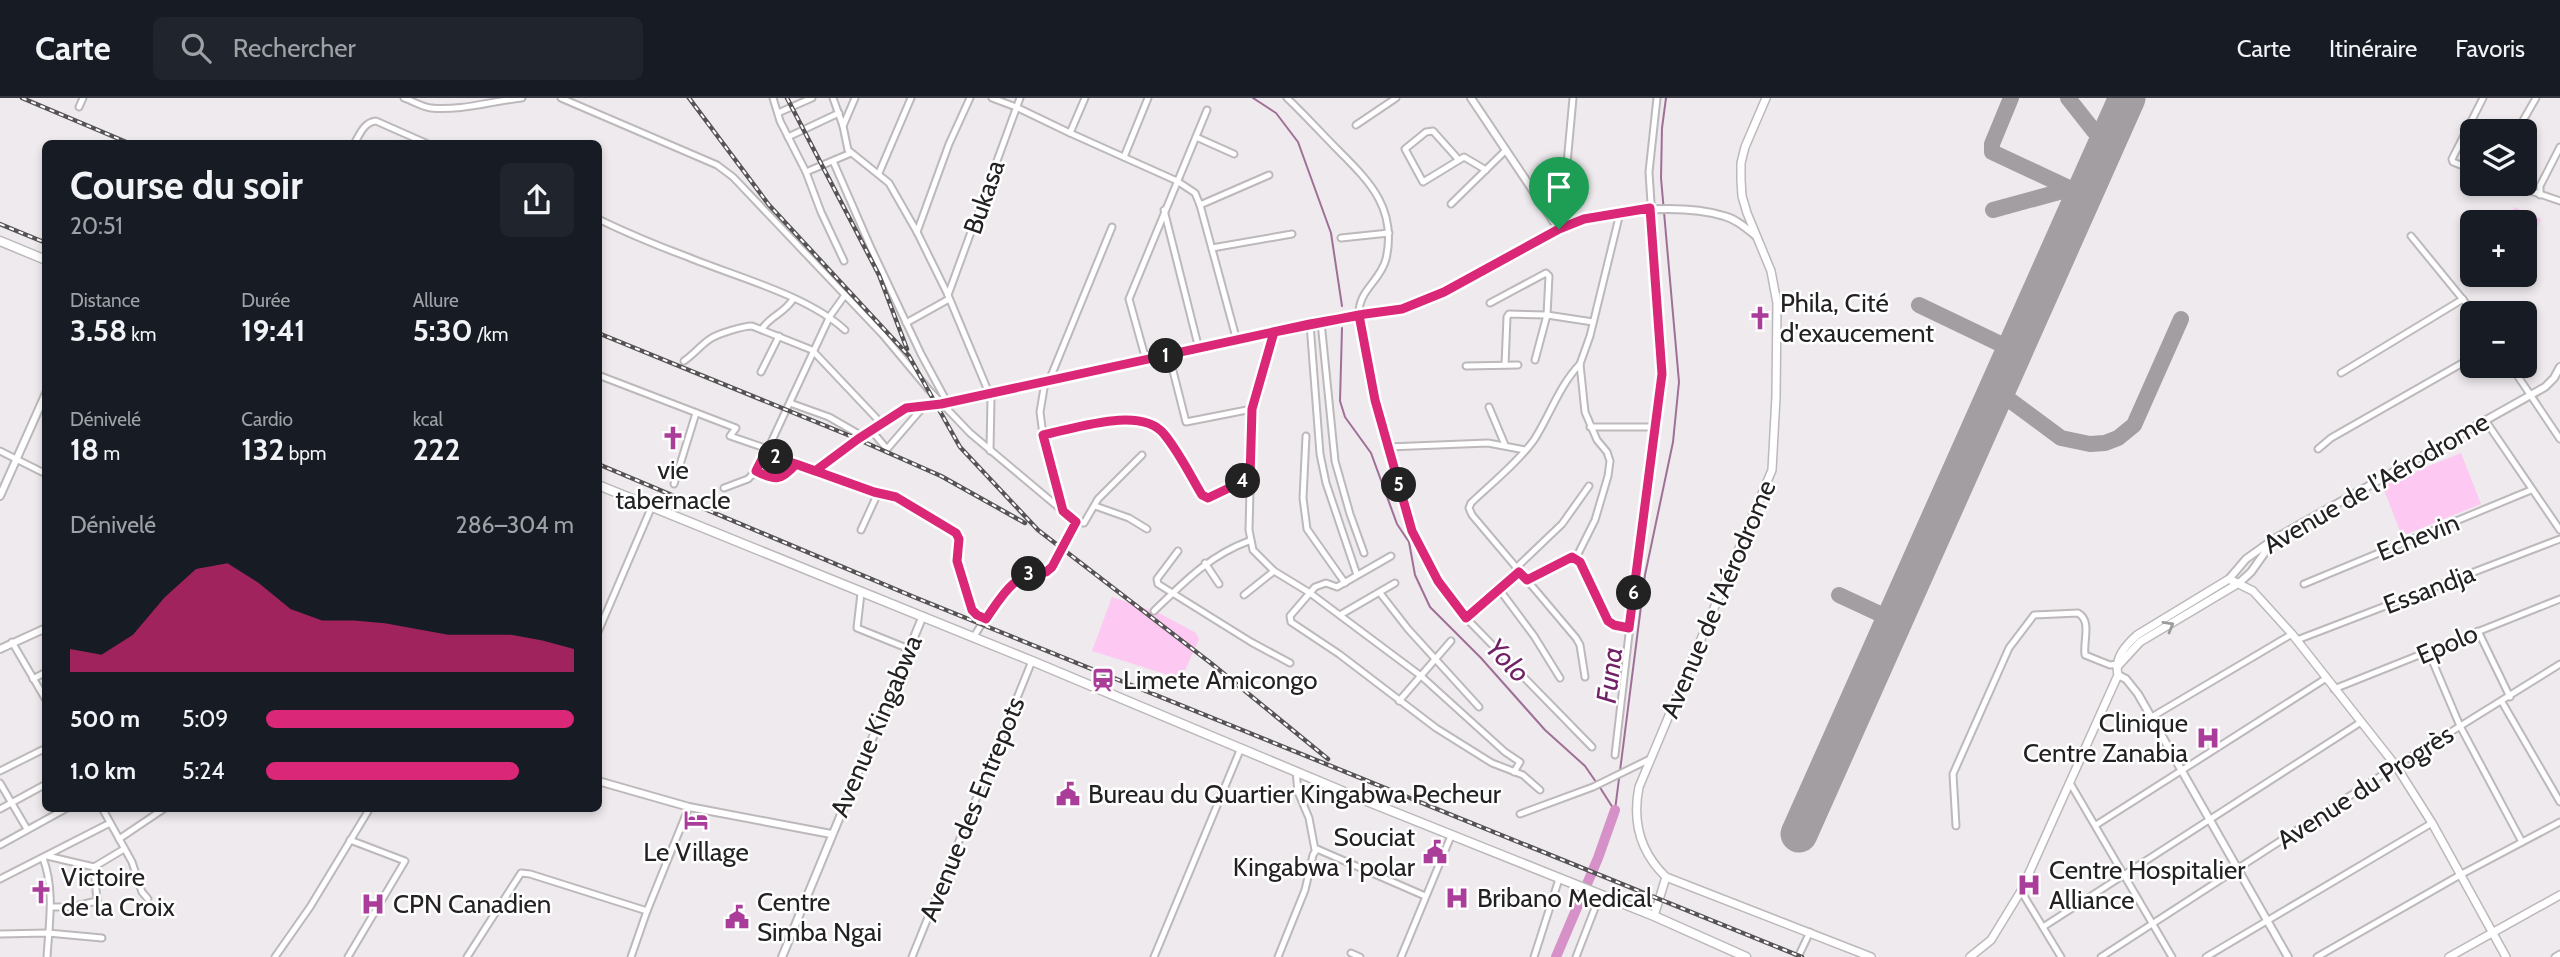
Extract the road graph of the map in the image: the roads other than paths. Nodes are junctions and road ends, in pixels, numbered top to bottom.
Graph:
1 (83, 98) edge
2 (404, 98) edge
3 (481, 98) edge
4 (522, 98) edge
5 (561, 98) edge
6 (773, 98) edge
7 (812, 98) edge
8 (833, 98) edge
9 (855, 98) edge
10 (911, 98) edge
11 (970, 98) edge
12 (992, 98) edge
13 (1020, 98) edge
14 (1085, 98) edge
15 (1149, 98) edge
16 (1287, 98) edge
17 (1396, 98) edge
18 (1471, 98) edge
19 (1657, 98) edge
20 (1766, 98) edge
21 (2483, 98) edge
22 (2536, 98) edge
23 (496, 99) edge
24 (1575, 99) edge
25 (476, 106) junction
26 (79, 107) dead end
27 (1016, 107) junction
28 (1207, 110) dead end
29 (778, 113) junction
30 (839, 113) junction
31 (2472, 119) edge
32 (2524, 119) edge
33 (1356, 125) dead end
34 (844, 126) junction
35 (1070, 134) junction
36 (789, 137) junction
37 (1196, 137) junction
38 (356, 140) edge
39 (419, 140) edge
40 (2460, 143) edge
41 (2560, 147) edge
42 (1506, 150) junction
43 (851, 153) junction
44 (1234, 155) dead end
45 (1124, 157) junction
46 (1458, 159) junction
47 (832, 161) junction
48 (2460, 165) edge
49 (1486, 170) junction
50 (806, 172) junction
51 (879, 173) junction
52 (1269, 175) dead end
53 (1177, 181) junction
54 (2537, 194) edge
55 (2540, 195) junction
56 (2560, 201) edge
57 (1451, 204) dead end
58 (1200, 205) junction
59 (1654, 208) junction
60 (1164, 210) junction
61 (1620, 213) junction
62 (1553, 220) junction
63 (602, 221) edge
64 (1112, 227) dead end
65 (1559, 229) junction
66 (917, 232) junction
67 (1389, 233) junction
68 (1292, 234) dead end
69 (1756, 236) junction
70 (2411, 236) dead end
71 (1341, 238) dead end
72 (0, 241) edge
73 (1212, 248) junction
74 (42, 258) edge
75 (844, 261) dead end
76 (845, 295) junction
77 (948, 297) junction
78 (793, 299) junction
79 (2463, 299) joint
80 (1490, 303) dead end
81 (1359, 315) junction
82 (1547, 315) junction
83 (830, 316) junction
84 (1321, 322) junction
85 (1593, 322) junction
86 (906, 323) junction
87 (1310, 324) junction
88 (762, 329) junction
89 (845, 330) dead end
90 (1274, 332) junction
91 (779, 336) junction
92 (1237, 341) junction
93 (1199, 349) junction
94 (812, 350) junction
95 (1169, 355) junction
96 (1146, 360) junction
97 (1535, 360) dead end
98 (684, 361) dead end
99 (1505, 365) junction
100 (1518, 365) dead end
101 (1580, 365) junction
102 (2460, 365) edge
103 (1466, 366) dead end
104 (2560, 367) edge
105 (761, 372) dead end
106 (2341, 373) dead end
107 (602, 377) edge
108 (2519, 378) edge
109 (2557, 378) edge
110 (1047, 381) junction
111 (989, 393) junction
112 (2530, 396) junction
113 (42, 402) edge
114 (790, 403) junction
115 (944, 403) junction
116 (924, 406) junction
117 (1489, 407) dead end
118 (1252, 409) junction
119 (696, 413) junction
120 (2486, 420) junction
121 (881, 423) junction
122 (1590, 427) junction
123 (1655, 427) junction
124 (871, 430) junction
125 (1043, 435) junction
126 (862, 436) junction
127 (1306, 436) dead end
128 (2560, 439) edge
129 (1505, 445) junction
130 (1388, 447) junction
131 (2318, 449) dead end
132 (1525, 450) junction
133 (766, 451) junction
134 (990, 451) junction
135 (0, 452) edge
136 (1142, 455) dead end
137 (17, 458) junction
138 (796, 464) junction
139 (756, 471) junction
140 (815, 471) junction
141 (42, 472) edge
142 (1250, 478) junction
143 (674, 484) dead end
144 (1589, 486) dead end
145 (602, 487) edge
146 (724, 488) dead end
147 (2531, 491) junction
148 (877, 493) junction
149 (0, 496) edge
150 (652, 506) junction
151 (1095, 506) junction
152 (1063, 511) junction
153 (1076, 522) junction
154 (1147, 529) dead end
155 (861, 530) dead end
156 (2560, 530) edge
157 (2274, 539) junction
158 (2560, 539) edge
159 (1250, 541) junction
160 (1178, 551) dead end
161 (1364, 553) dead end
162 (1391, 556) dead end
163 (1576, 558) junction
164 (1205, 563) junction
165 (1517, 570) junction
166 (1274, 571) junction
167 (1357, 575) junction
168 (2229, 579) junction
169 (1527, 580) junction
170 (1219, 583) dead end
171 (1345, 583) junction
172 (1395, 583) dead end
173 (2239, 583) junction
174 (2304, 584) dead end
175 (1499, 589) junction
176 (861, 593) junction
177 (1173, 593) junction
178 (1310, 593) junction
179 (1380, 593) junction
180 (1244, 595) dead end
181 (2560, 599) edge
182 (1154, 611) dead end
183 (1340, 615) junction
184 (922, 618) junction
185 (1466, 618) junction
186 (986, 619) junction
187 (602, 623) edge
188 (1629, 628) junction
189 (42, 630) edge
190 (2478, 631) junction
191 (2295, 637) junction
192 (973, 638) junction
193 (1451, 641) dead end
194 (12, 642) junction
195 (0, 649) edge
196 (909, 649) junction
197 (2429, 653) junction
198 (1435, 659) junction
199 (1032, 662) junction
200 (1290, 663) dead end
201 (2560, 664) edge
202 (2117, 669) junction
203 (42, 674) edge
204 (1421, 676) junction
205 (1585, 677) dead end
206 (1560, 678) dead end
207 (2326, 678) junction
208 (33, 679) junction
209 (2334, 689) junction
210 (42, 694) edge
211 (2510, 697) junction
212 (1399, 701) junction
213 (2502, 702) junction
214 (1479, 707) dead end
215 (2150, 718) junction
216 (2361, 723) junction
217 (2460, 726) junction
218 (1592, 747) dead end
219 (1241, 748) junction
220 (42, 749) edge
221 (1615, 755) dead end
222 (1650, 759) junction
223 (2396, 766) junction
224 (0, 771) edge
225 (1296, 771) junction
226 (1514, 772) junction
227 (2182, 773) junction
228 (602, 782) edge
229 (0, 783) edge
230 (2070, 783) junction
231 (42, 786) edge
232 (1541, 790) dead end
233 (2560, 802) edge
234 (12, 803) junction
235 (689, 807) junction
236 (0, 809) edge
237 (59, 812) edge
238 (106, 812) edge
239 (160, 812) edge
240 (368, 812) edge
241 (1520, 814) dead end
242 (2209, 819) junction
243 (110, 822) junction
244 (2560, 822) edge
245 (2432, 823) junction
246 (2096, 825) junction
247 (1956, 827) dead end
248 (27, 829) junction
249 (831, 834) junction
250 (1451, 835) junction
251 (119, 839) junction
252 (351, 840) junction
253 (2522, 842) junction
254 (0, 845) edge
255 (124, 849) junction
256 (1315, 850) junction
257 (45, 857) junction
258 (94, 867) junction
259 (2238, 870) junction
260 (2125, 875) junction
261 (2460, 875) junction
262 (1666, 877) junction
263 (0, 878) edge
264 (1559, 879) junction
265 (2021, 891) junction
266 (1600, 895) junction
267 (2560, 895) edge
268 (1425, 896) junction
269 (148, 899) dead end
270 (51, 907) junction
271 (647, 911) junction
272 (1654, 916) junction
273 (2268, 920) junction
274 (2152, 924) junction
275 (2043, 927) junction
276 (1810, 932) junction
277 (2492, 932) junction
278 (48, 933) junction
279 (0, 934) edge
280 (102, 938) dead end
281 (1351, 953) dead end
282 (2560, 954) edge
283 (47, 957) edge
284 (275, 957) edge
285 (348, 957) edge
286 (467, 957) edge
287 (631, 957) edge
288 (782, 957) edge
289 (912, 957) edge
290 (1154, 957) edge
291 (1278, 957) edge
292 (1360, 957) edge
293 (1401, 957) edge
294 (1534, 957) edge
295 (1576, 957) edge
296 (1746, 957) edge
297 (1798, 957) edge
298 (1871, 957) edge
299 (1970, 957) edge
300 (2061, 957) edge
301 (2101, 957) edge
302 (2172, 957) edge
303 (2206, 957) edge
304 (2288, 957) edge
305 (2317, 957) edge
306 (2449, 957) edge
307 (2505, 957) edge
308 (2555, 957) edge

1 - 26 street
2 - 25 street
3 - 25 street
4 - 23 street
5 - 76 street
6 - 29 street
7 - 29 street
8 - 30 street
9 - 34 street
10 - 51 street
11 - 66 street
12 - 27 street
13 - 27 street, Bukasa
14 - 35 street
15 - 45 street
16 - 67 street
17 - 33 street
18 - 42 street
19 - 59 street
20 - 69 main road, Avenue de l’Aérodrome
21 - 31 street
22 - 32 street
23 - 25 street
24 - 62 street
27 - 35 street
27 - 77 street, Bukasa
28 - 37 street
29 - 36 street
30 - 34 street
30 - 36 street
34 - 43 street
35 - 45 street
36 - 50 street
37 - 44 street
37 - 53 street
38 - 39 street
40 - 48 street
41 - 55 street
42 - 49 street
42 - 62 street
43 - 47 street
43 - 51 street
45 - 53 street
46 - 46 street
46 - 49 street
47 - 50 street
47 - 86 street
49 - 57 street
50 - 75 street
51 - 66 street
52 - 58 street
53 - 58 street
53 - 60 street
54 - 55 street
55 - 56 street
58 - 73 street
59 - 61 street
59 - 69 street
59 - 123 street
60 - 93 street
60 - 96 street
61 - 65 street
61 - 85 street
62 - 65 street
63 - 78 street
64 - 110 street
65 - 81 street
66 - 77 street
67 - 71 street
67 - 81 street
68 - 73 street
69 - 222 main road, Avenue de l’Aérodrome
70 - 79 street
72 - 74 main road
73 - 92 street
76 - 83 street
76 - 115 street
77 - 86 street
77 - 111 street
78 - 83 street
78 - 88 street
79 - 106 street
80 - 82 street
81 - 84 street
81 - 130 street
82 - 85 street
82 - 97 street
82 - 99 street
83 - 89 street
83 - 94 street
84 - 87 street
84 - 161 street
85 - 101 street
86 - 115 street
87 - 90 street
87 - 167 street
88 - 91 street
88 - 98 street
90 - 92 street
90 - 118 street
91 - 94 street
91 - 105 street
92 - 93 street
93 - 95 street
94 - 114 street
94 - 121 street
95 - 96 street
95 - 118 street
96 - 110 street
99 - 100 street
99 - 103 street
101 - 122 street
101 - 132 street
102 - 131 street
104 - 109 street
107 - 119 street
108 - 112 street
109 - 112 street, Avenue de l’Aérodrome
110 - 111 street
110 - 125 street
111 - 115 street
111 - 134 street
112 - 120 street, Avenue de l’Aérodrome
112 - 128 street
113 - 137 street
114 - 126 street
114 - 133 street
115 - 116 street
115 - 134 street
116 - 121 street
116 - 124 street
117 - 129 street
118 - 142 street
119 - 133 street
119 - 143 street
120 - 147 street
120 - 157 street, Avenue de l’Aérodrome
121 - 124 street
122 - 123 street
122 - 163 street
123 - 188 street
124 - 126 street
125 - 142 street
125 - 152 street
126 - 140 street
127 - 171 street
129 - 130 street
129 - 132 street
130 - 185 street
132 - 165 street
133 - 138 street
133 - 139 street
134 - 152 street
135 - 137 street
136 - 151 street
137 - 141 street
137 - 149 street
138 - 139 street
138 - 140 street
139 - 146 street
140 - 148 street
142 - 159 street
144 - 165 street
145 - 150 main road
147 - 156 street
147 - 174 street, Echevin
148 - 155 street
148 - 186 street
150 - 176 main road
150 - 187 street
151 - 153 street
151 - 154 street
152 - 153 street
153 - 186 street
157 - 168 street, Avenue de l’Aérodrome
157 - 173 street
158 - 191 street, Essandja
159 - 164 street
159 - 166 street
160 - 177 street
162 - 167 street
163 - 169 street
163 - 188 street
164 - 170 street
164 - 177 street
165 - 169 street
165 - 175 street
166 - 178 street
166 - 180 street
167 - 171 street
168 - 173 main road
168 - 202 main road, Avenue de l’Aérodrome
169 - 205 street
171 - 178 street
172 - 179 street
173 - 191 main road
202 -> 173 main road
175 - 185 street
175 - 206 street
176 - 184 main road
176 - 196 street
177 - 182 street
177 - 200 street
178 - 183 street
178 - 212 street
179 - 183 street
179 - 198 street
181 - 190 street, Epolo
183 - 204 street
184 - 192 main road
184 - 196 street, Avenue Kingabwa
185 - 218 street
186 - 192 street
188 - 221 street
189 - 194 street
190 - 197 street, Epolo
190 - 211 street
191 - 207 main road
191 - 215 street, Essandja
192 - 199 main road
193 - 198 street
194 - 195 street
194 - 208 street
196 - 249 street, Avenue Kingabwa
197 - 209 street, Epolo
197 - 217 street
198 - 204 street
198 - 214 street
199 - 219 main road
199 - 289 street, Avenue des Entrepots
201 - 211 street, Avenue du Progrès
202 - 215 street
202 - 230 main road, Avenue de l’Aérodrome
202 - 247 street
203 - 208 street
204 - 212 street
204 - 226 street
207 - 209 main road
207 - 227 street
208 - 210 street
209 - 216 main road
211 - 213 street, Avenue du Progrès
212 - 226 street
213 - 217 street, Avenue du Progrès
213 - 233 street
215 - 227 street
216 - 223 main road
216 - 242 street
217 - 223 street, Avenue du Progrès
217 - 253 street
219 - 225 main road
219 - 290 street
220 - 224 street
222 - 241 street
222 - 262 main road, Avenue de l’Aérodrome
223 - 245 main road
223 - 259 street, Avenue du Progrès
225 - 250 main road
225 - 256 street
226 - 232 street
227 - 242 street
227 - 246 street
228 - 235 street, Avenue Kingabwa
229 - 234 street
230 - 246 street
230 - 265 main road, Avenue de l’Aérodrome
231 - 234 street
234 - 236 street
234 - 248 street
235 - 249 street, Avenue Kingabwa
235 - 271 street
237 - 248 street
238 - 243 street
239 - 251 street
240 - 252 street
242 - 259 street
242 - 260 street
243 - 251 street
243 - 257 street
244 - 253 street
245 - 261 main road
245 - 273 street
246 - 260 street
248 - 254 street
249 - 288 street, Avenue Kingabwa
250 - 264 main road
250 - 268 street
251 - 255 street
252 - 284 street
252 - 285 street
253 - 261 street
255 - 258 street
255 - 269 street
256 - 268 street
256 - 291 street
257 - 258 street
257 - 263 street
257 - 270 street
258 - 270 street
259 - 273 street
259 - 274 street, Avenue du Progrès
260 - 274 street
260 - 275 street
261 - 277 main road
261 - 305 street
262 - 272 main road
262 - 276 main road
264 - 266 main road
264 - 294 street
265 - 275 street
265 - 299 main road, Avenue de l’Aérodrome
266 - 272 main road
266 - 295 street
267 - 277 main road
268 - 293 street
270 - 278 street
271 - 286 street
271 - 287 street
272 - 296 main road
273 - 303 street
273 - 304 street
274 - 301 street, Avenue du Progrès
274 - 302 street
275 - 300 street
276 - 297 street
276 - 298 main road
277 - 306 main road
277 - 307 main road
278 - 279 street
278 - 280 street
278 - 283 street
281 - 292 street
282 - 308 street

